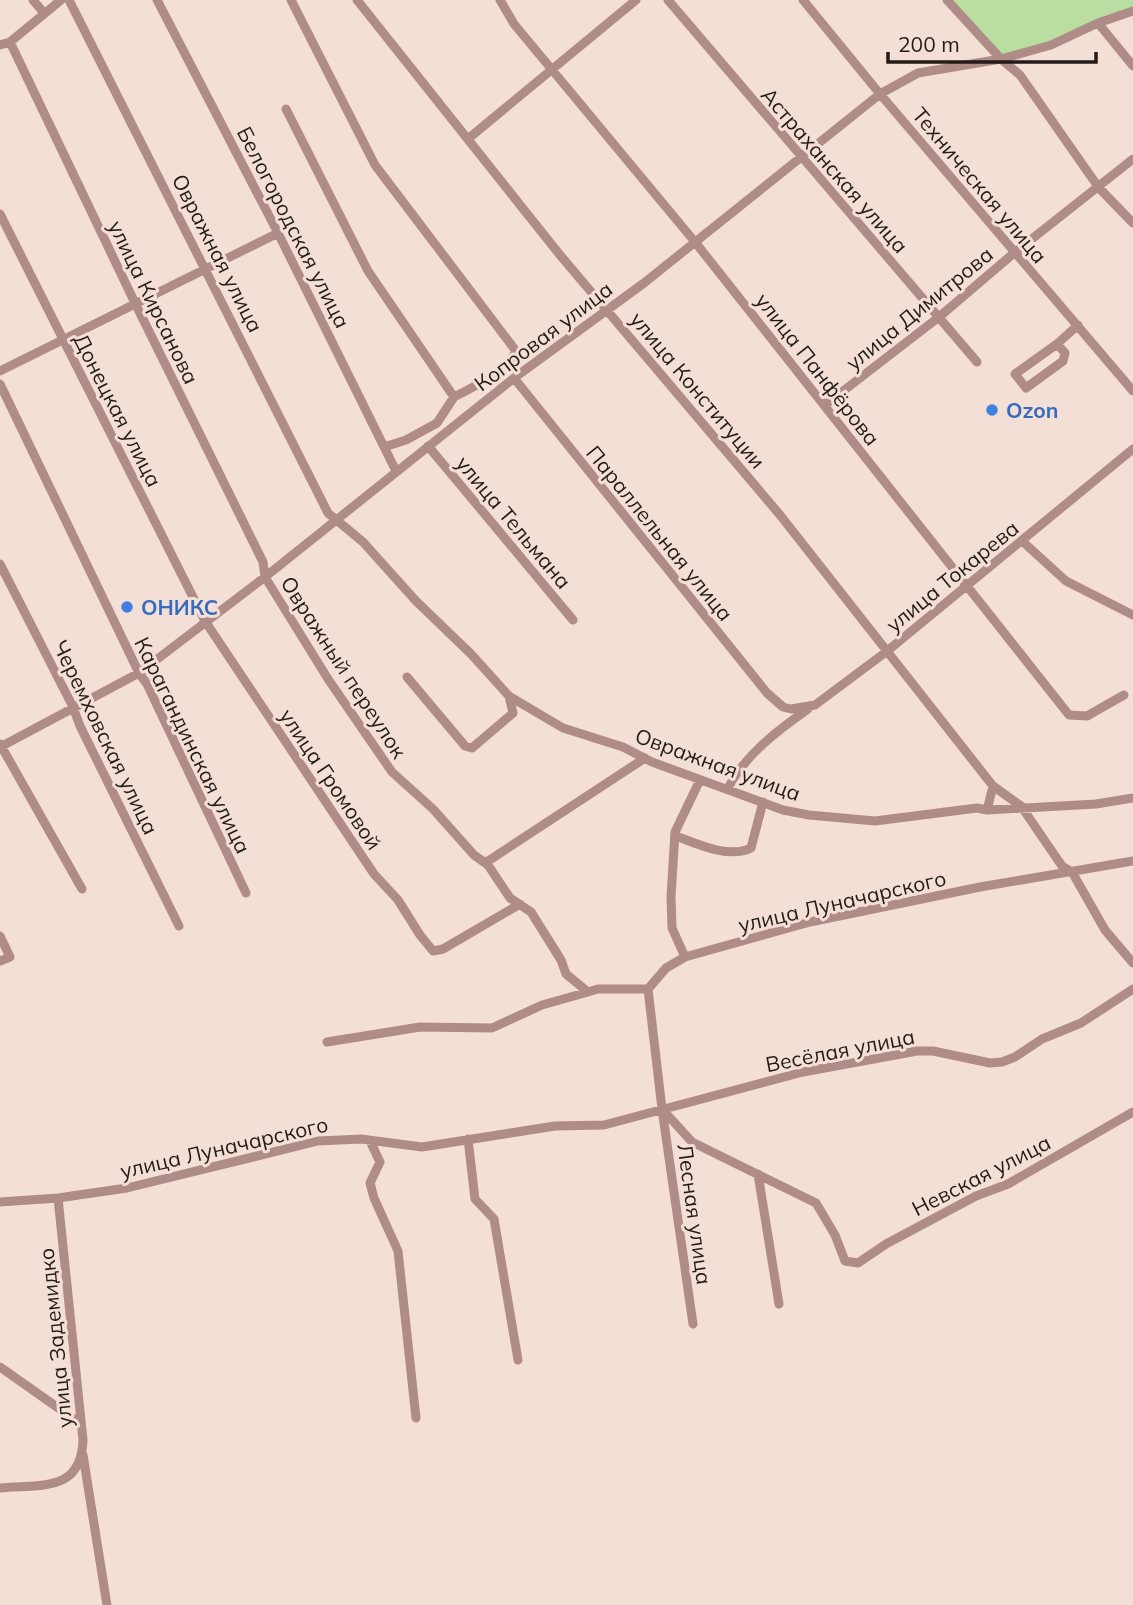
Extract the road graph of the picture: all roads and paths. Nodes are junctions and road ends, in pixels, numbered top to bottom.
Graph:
1 (33, 0) edge
2 (61, 0) edge
3 (69, 0) edge
4 (157, 0) edge
5 (291, 0) edge
6 (357, 0) edge
7 (500, 0) edge
8 (636, 0) edge
9 (668, 0) edge
10 (803, 0) edge
11 (947, 0) edge
12 (1133, 11) edge
13 (44, 13) junction
14 (1098, 23) junction
15 (5, 43) edge
16 (1001, 59) junction
17 (1133, 66) edge
18 (551, 70) junction
19 (880, 94) junction
20 (286, 109) dead end
21 (469, 138) junction
22 (801, 158) junction
23 (1133, 159) edge
24 (1099, 188) junction
25 (0, 214) edge
26 (1133, 223) edge
27 (278, 233) junction
28 (695, 242) junction
29 (1014, 253) junction
30 (206, 268) junction
31 (135, 303) junction
32 (608, 308) junction
33 (939, 317) junction
34 (1078, 325) junction
35 (62, 339) junction
36 (1057, 344) junction
37 (977, 362) dead end
38 (0, 371) edge
39 (514, 378) junction
40 (0, 384) edge
41 (1133, 391) edge
42 (454, 397) junction
43 (825, 405) junction
44 (428, 446) junction
45 (384, 447) junction
46 (1133, 449) edge
47 (396, 471) junction
48 (335, 521) junction
49 (1022, 541) junction
50 (0, 564) edge
51 (265, 577) junction
52 (968, 585) junction
53 (1133, 615) edge
54 (573, 620) dead end
55 (205, 621) junction
56 (886, 652) junction
57 (139, 673) junction
58 (407, 677) dead end
59 (1124, 695) dead end
60 (509, 696) junction
61 (814, 705) junction
62 (73, 708) junction
63 (1, 746) edge
64 (645, 758) junction
65 (700, 780) junction
66 (993, 786) junction
67 (728, 788) junction
68 (1133, 798) edge
69 (763, 802) junction
70 (1021, 807) junction
71 (987, 810) junction
72 (676, 836) junction
73 (1133, 862) edge
74 (486, 864) junction
75 (1072, 872) junction
76 (82, 889) dead end
77 (246, 894) dead end
78 (520, 904) junction
79 (179, 926) dead end
80 (0, 936) edge
81 (685, 957) junction
82 (0, 961) edge
83 (1133, 963) edge
84 (648, 989) junction
85 (1133, 989) edge
86 (588, 992) junction
87 (327, 1042) dead end
88 (662, 1109) junction
89 (1133, 1112) edge
90 (468, 1139) junction
91 (370, 1141) junction
92 (758, 1174) junction
93 (58, 1198) junction
94 (0, 1202) edge
95 (779, 1304) dead end
96 (692, 1324) dead end
97 (517, 1360) dead end
98 (0, 1367) edge
99 (416, 1418) dead end
100 (81, 1424) junction
101 (83, 1453) junction
102 (0, 1488) edge
103 (107, 1605) edge

1 - 13 street
2 - 13 street
3 - 30 street, Овражная улица
4 - 27 street, Белогородская улица
5 - 42 street
6 - 21 street, улица Конституции
7 - 18 street, улица Панфёрова
8 - 18 street
9 - 22 street, Астраханская улица
10 - 19 street, Техническая улица
11 - 16 street
12 - 14 street, Копровая улица
13 - 15 street
14 - 16 street, Копровая улица
14 - 17 street
15 - 31 street, улица Кирсанова
16 - 19 street, Копровая улица
16 - 24 street
18 - 21 street
18 - 28 street, улица Панфёрова
19 - 22 street, Копровая улица
19 - 29 street, Техническая улица
20 - 42 street
21 - 32 street, улица Конституции
22 - 28 street, Копровая улица
22 - 33 street, Астраханская улица
23 - 24 street, улица Димитрова
24 - 26 street
24 - 29 street, улица Димитрова
25 - 35 street, Донецкая улица
27 - 30 street
27 - 45 street, Белогородская улица
28 - 32 street, Копровая улица
28 - 43 street, улица Панфёрова
29 - 33 street, улица Димитрова
29 - 34 street, Техническая улица
30 - 31 street
30 - 48 street, Овражная улица
31 - 35 street
31 - 51 street, улица Кирсанова
32 - 39 street, Копровая улица
32 - 56 street, улица Конституции
33 - 37 street, Астраханская улица
33 - 43 street, улица Димитрова
34 - 36 street
34 - 41 street, Техническая улица
35 - 38 street
35 - 55 street, Донецкая улица
36 - 36 street
39 - 44 street, Копровая улица
39 - 61 street, Параллельная улица
40 - 57 street, Карагандинская улица
42 - 45 street
43 - 52 street, улица Панфёрова
44 - 47 street, Копровая улица
44 - 54 street, улица Тельмана
45 - 47 street, Белогородская улица
46 - 49 street, улица Токарева
47 - 48 street, Копровая улица
48 - 51 street, Копровая улица
48 - 60 street, Овражная улица
49 - 52 street, улица Токарева
49 - 53 street
50 - 62 street, Черемховская улица
51 - 55 street, Копровая улица
51 - 74 street, Овражный переулок
52 - 56 street, улица Токарева
52 - 59 street, улица Панфёрова
55 - 57 street, Копровая улица
55 - 78 street, улица Громовой
56 - 61 street, улица Токарева
56 - 66 street, улица Конституции
57 - 62 street, Копровая улица
57 - 77 street, Карагандинская улица
58 - 60 street
60 - 64 street, Овражная улица
61 - 67 street, улица Токарева
62 - 63 street, Копровая улица
62 - 79 street, Черемховская улица
63 - 76 street
64 - 65 street, Овражная улица
64 - 74 street
65 - 67 street, Овражная улица
65 - 72 street
66 - 70 street, улица Конституции
66 - 71 street
67 - 69 street, Овражная улица
68 - 70 street, Овражная улица
69 - 71 street, Овражная улица
69 - 72 street
70 - 71 street, Овражная улица
70 - 75 street, улица Конституции
72 - 81 street
73 - 75 street, улица Луначарского
74 - 78 street, Овражный переулок
75 - 81 street, улица Луначарского
75 - 83 street, улица Конституции
78 - 86 street, Овражный переулок
80 - 82 street
81 - 84 street, улица Луначарского
84 - 86 street
84 - 88 street, Лесная улица
85 - 88 street, Весёлая улица
86 - 87 street
88 - 90 street, улица Луначарского
88 - 92 street
88 - 96 street, Лесная улица
89 - 92 street, Невская улица
90 - 91 street, улица Луначарского
90 - 97 street
91 - 93 street, улица Луначарского
91 - 99 street
92 - 95 street
93 - 94 street, улица Луначарского
93 - 100 street, улица Задемидко
98 - 100 street
100 - 101 street, улица Задемидко
101 - 102 street, улица Задемидко
101 - 103 street

